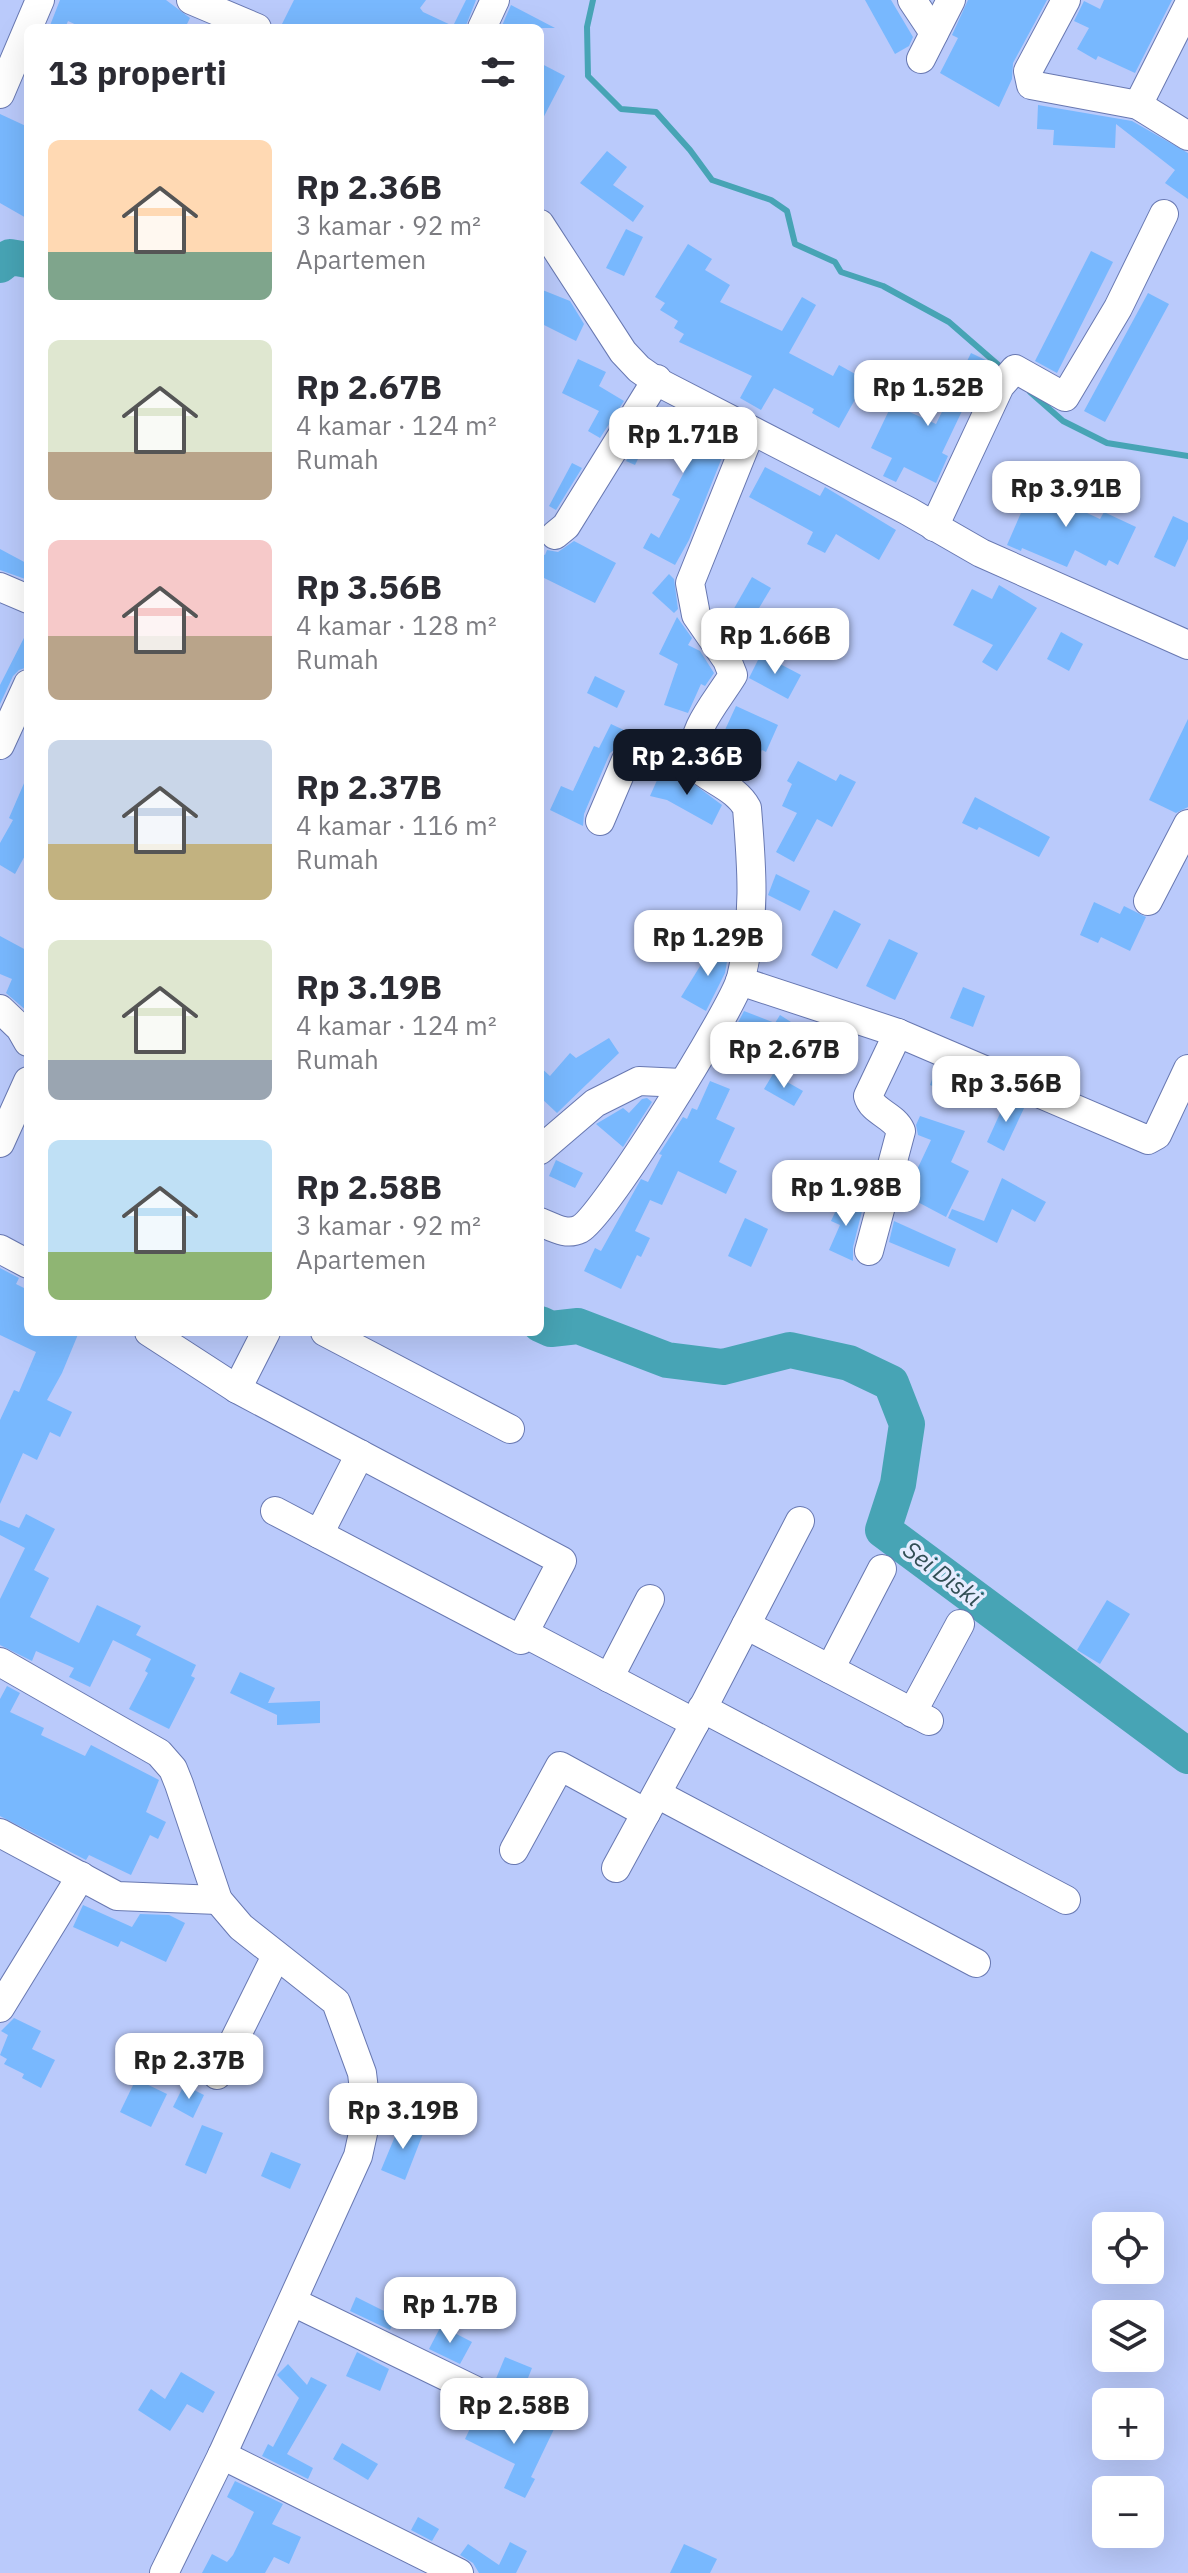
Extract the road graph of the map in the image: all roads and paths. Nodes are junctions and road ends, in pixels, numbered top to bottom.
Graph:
1 (40, 0) edge
2 (191, 0) edge
3 (495, 0) edge
4 (912, 0) edge
5 (951, 0) edge
6 (1066, 0) edge
7 (1188, 6) edge
8 (30, 24) edge
9 (248, 24) edge
10 (484, 24) edge
11 (934, 33) junction
12 (24, 38) edge
13 (921, 59) dead end
14 (0, 94) edge
15 (1138, 105) junction
16 (1188, 136) edge
17 (1164, 214) dead end
18 (544, 236) edge
19 (657, 379) junction
20 (751, 431) junction
21 (934, 527) junction
22 (555, 535) dead end
23 (0, 587) edge
24 (24, 597) edge
25 (1188, 645) edge
26 (24, 693) edge
27 (0, 745) edge
28 (692, 747) junction
29 (600, 821) dead end
30 (1188, 824) edge
31 (1148, 901) dead end
32 (740, 981) junction
33 (0, 1009) edge
34 (898, 1033) junction
35 (24, 1035) edge
36 (1188, 1069) edge
37 (682, 1083) junction
38 (24, 1090) edge
39 (0, 1143) edge
40 (544, 1147) edge
41 (544, 1224) edge
42 (0, 1249) edge
43 (869, 1251) dead end
44 (24, 1262) edge
45 (155, 1336) edge
46 (264, 1336) edge
47 (333, 1336) edge
48 (237, 1389) junction
49 (510, 1429) dead end
50 (360, 1454) junction
51 (275, 1511) dead end
52 (800, 1521) dead end
53 (319, 1534) junction
54 (882, 1569) dead end
55 (650, 1599) dead end
56 (960, 1624) dead end
57 (746, 1625) junction
58 (524, 1633) junction
59 (0, 1662) edge
60 (830, 1669) junction
61 (609, 1678) junction
62 (698, 1715) junction
63 (652, 1804) junction
64 (0, 1833) edge
65 (514, 1850) dead end
66 (616, 1868) dead end
67 (81, 1876) junction
68 (218, 1900) junction
69 (1066, 1900) dead end
70 (276, 1956) junction
71 (976, 1963) dead end
72 (0, 2008) edge
73 (217, 2075) dead end
74 (293, 2302) junction
75 (505, 2405) dead end
76 (222, 2455) junction
77 (164, 2573) edge
78 (459, 2573) edge

1 - 8 street
2 - 9 street
3 - 10 street
4 - 11 street
5 - 11 street
6 - 15 street
7 - 15 street
11 - 13 street
12 - 14 street
15 - 16 street
17 - 21 street
18 - 19 street
19 - 20 street
19 - 22 street
20 - 21 street
20 - 28 street
21 - 25 street
23 - 24 street
26 - 27 street
28 - 29 street
28 - 32 street
30 - 31 street
32 - 34 street
32 - 37 street
33 - 35 street
34 - 36 street
34 - 43 street
37 - 40 street
37 - 41 street
38 - 39 street
42 - 44 street
45 - 48 street
46 - 48 street
47 - 49 street
48 - 50 street
50 - 53 street
50 - 58 street
51 - 53 street
52 - 57 street
53 - 58 street
54 - 60 street
55 - 61 street
56 - 60 street
57 - 60 street
57 - 62 street
58 - 61 street
59 - 68 street
61 - 62 street
62 - 63 street
62 - 69 street
63 - 65 street
63 - 66 street
63 - 71 street
64 - 67 street
67 - 68 street
67 - 72 street
68 - 70 street
70 - 73 street
70 - 74 street
74 - 75 street
74 - 76 street
76 - 77 street
76 - 78 street

